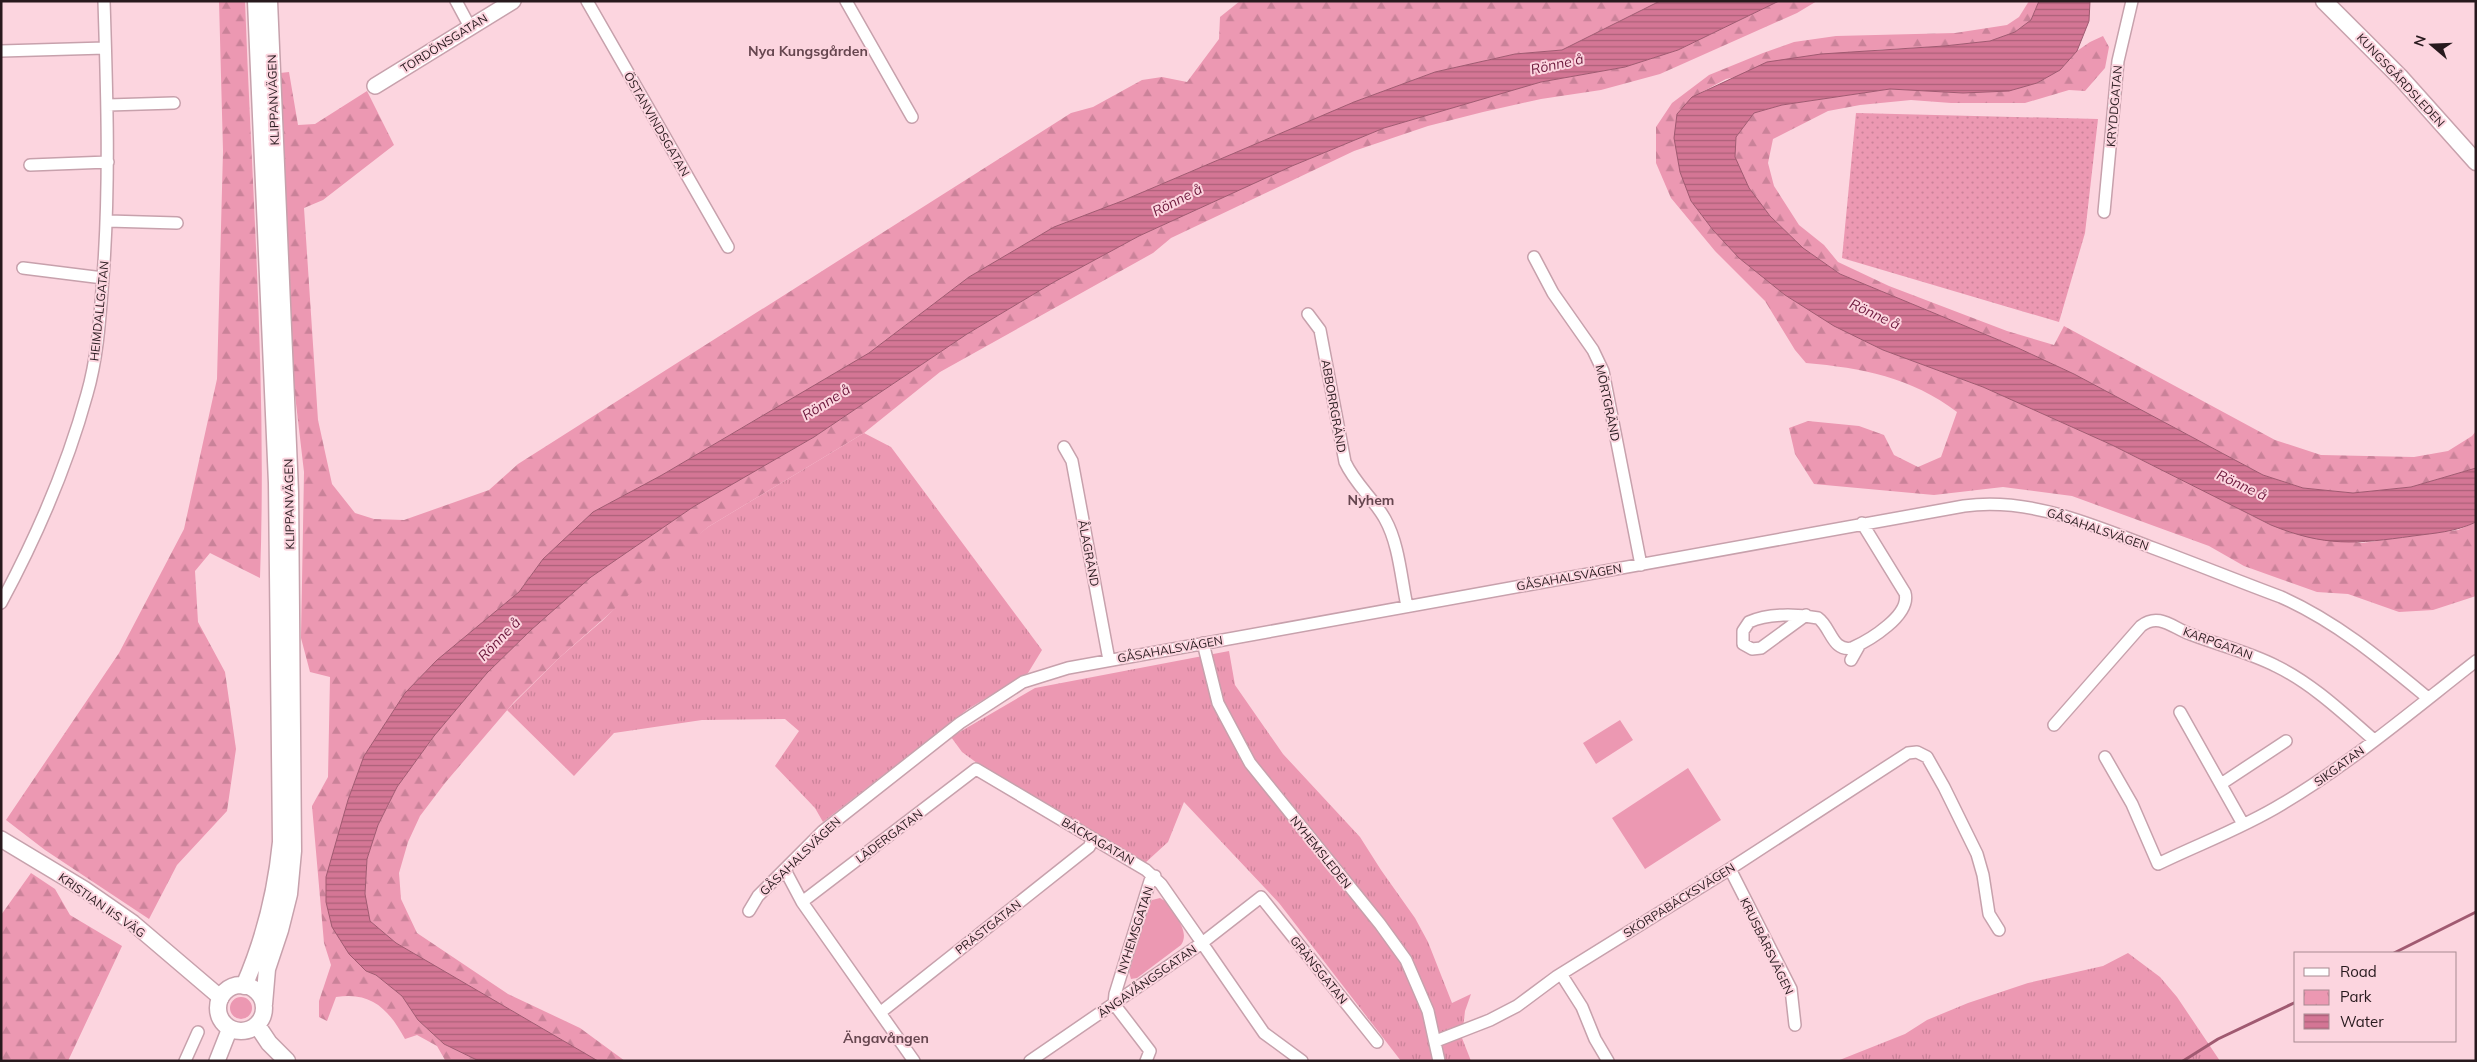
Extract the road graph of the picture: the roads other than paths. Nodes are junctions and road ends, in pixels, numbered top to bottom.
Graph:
1 (104, 1) edge
2 (256, 1) edge
3 (269, 1) edge
4 (456, 1) edge
5 (514, 1) edge
6 (587, 1) edge
7 (846, 1) edge
8 (2132, 1) edge
9 (2324, 1) edge
10 (470, 27) junction
11 (105, 48) junction
12 (1, 51) edge
13 (375, 86) dead end
14 (174, 103) dead end
15 (108, 105) junction
16 (912, 117) dead end
17 (108, 162) junction
18 (2476, 162) edge
19 (30, 165) dead end
20 (2104, 212) dead end
21 (108, 221) junction
22 (177, 223) dead end
23 (728, 247) dead end
24 (1534, 257) dead end
25 (23, 268) dead end
26 (103, 278) junction
27 (1308, 314) dead end
28 (1064, 447) dead end
29 (1862, 523) junction
30 (1641, 565) junction
31 (1, 603) edge
32 (1408, 606) junction
33 (1806, 615) junction
34 (1203, 643) junction
35 (1860, 644) junction
36 (1109, 660) junction
37 (1851, 660) dead end
38 (2476, 661) edge
39 (2428, 698) junction
40 (2180, 712) dead end
41 (2054, 725) dead end
42 (2374, 740) junction
43 (2286, 741) dead end
44 (2105, 757) dead end
45 (976, 769) joint
46 (2221, 784) junction
47 (2243, 824) junction
48 (1, 839) edge
49 (1093, 839) junction
50 (1730, 868) junction
51 (785, 870) junction
52 (1155, 876) junction
53 (1261, 898) joint
54 (802, 902) junction
55 (749, 910) dead end
56 (1998, 930) dead end
57 (1200, 940) junction
58 (1560, 974) junction
59 (244, 986) junction
60 (221, 998) junction
61 (264, 1004) junction
62 (1114, 1004) junction
63 (881, 1012) junction
64 (256, 1025) junction
65 (1795, 1025) dead end
66 (230, 1028) junction
67 (198, 1032) dead end
68 (1436, 1041) junction
69 (1378, 1042) dead end
70 (1148, 1056) edge
71 (185, 1061) edge
72 (217, 1061) edge
73 (287, 1061) edge
74 (914, 1061) edge
75 (1030, 1061) edge
76 (1158, 1061) edge
77 (1302, 1061) edge
78 (1439, 1061) edge
79 (1608, 1061) edge

1 - 11 street, HEIMDALLGATAN
2 - 59 main road, KLIPPANVÄGEN
3 - 61 main road, KLIPPANVÄGEN
4 - 10 street
5 - 10 street, TORDÖNSGATAN
6 - 23 street, ÖSTANVINDSGATAN
7 - 16 street
8 - 20 street, KRYDDGATAN
9 - 18 main road, KUNGSGÅRDSLEDEN
10 - 13 street, TORDÖNSGATAN
11 - 12 street
11 - 15 street, HEIMDALLGATAN
14 - 15 street
15 - 17 street, HEIMDALLGATAN
17 - 19 street
17 - 21 street, HEIMDALLGATAN
21 - 22 street
21 - 26 street, HEIMDALLGATAN
24 - 30 street, MÖRTGRÄND
25 - 26 street
26 - 31 street, HEIMDALLGATAN
27 - 32 street, ABBORRGRÄND
28 - 36 street, ÅLAGRÄND
29 - 30 street, GÅSAHALSVÄGEN
29 - 35 street
29 - 39 street, GÅSAHALSVÄGEN
30 - 32 street, GÅSAHALSVÄGEN
32 - 34 street, GÅSAHALSVÄGEN
33 - 33 street
33 - 35 street
34 - 36 street, GÅSAHALSVÄGEN
34 - 68 street, NYHEMSLEDEN
35 - 37 street
36 - 51 street, GÅSAHALSVÄGEN
38 - 39 street, SIKGATAN
39 - 42 street, SIKGATAN
40 - 46 street
41 - 42 street, KARPGATAN
42 - 47 street, SIKGATAN
43 - 46 street
44 - 47 street, SIKGATAN
45 - 49 street, BÄCKAGATAN
45 - 54 street, LÄDERGATAN
46 - 47 street
48 - 60 street, KRISTIAN II:S VÄG
49 - 52 street, BÄCKAGATAN
49 - 63 street, PRÄSTGATAN
50 - 56 street, SKÖRPABÄCKSVÄGEN
50 - 58 street, SKÖRPABÄCKSVÄGEN
50 - 65 street, KRUSBÄRSVÄGEN
51 - 54 street
51 - 55 street, GÅSAHALSVÄGEN
52 - 57 street, BÄCKAGATAN
52 - 62 street, NYHEMSGATAN
53 - 57 street, ÄNGAVÅNGSGATAN
53 - 69 street, GRÄNSGATAN
54 - 63 street
57 - 62 street, ÄNGAVÅNGSGATAN
57 - 77 street, BÄCKAGATAN
58 - 68 street, SKÖRPABÄCKSVÄGEN
58 - 79 street
59 - 60 main road
59 - 61 main road
60 - 66 main road
61 - 64 main road, KLIPPANVÄGEN
62 - 70 street
62 - 75 street, ÄNGAVÅNGSGATAN
63 - 74 street
64 - 66 main road
64 - 73 main road
66 - 72 street
67 - 71 street
68 - 78 street, NYHEMSLEDEN
70 - 76 street

